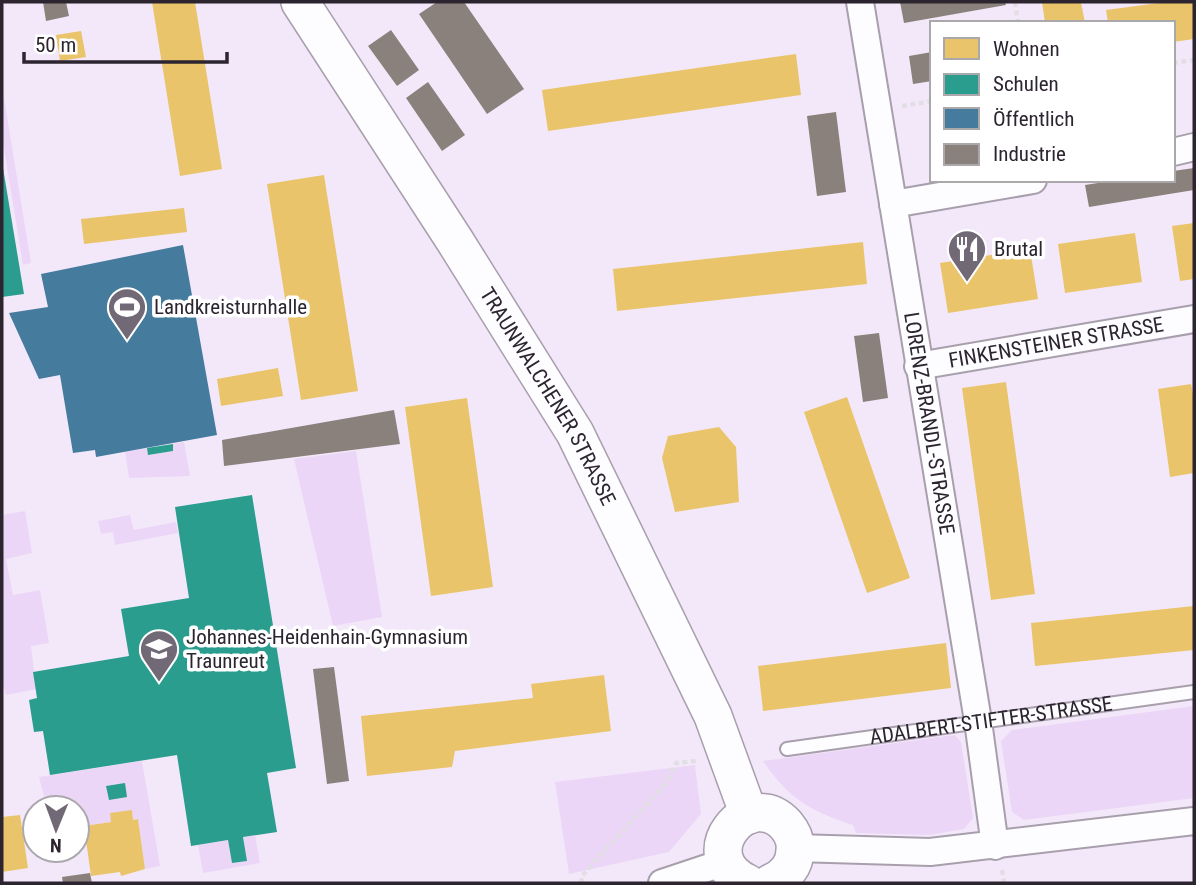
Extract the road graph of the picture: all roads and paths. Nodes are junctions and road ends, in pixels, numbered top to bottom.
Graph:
1 (300, 2) edge
2 (860, 2) edge
3 (1015, 2) edge
4 (1018, 21) edge
5 (1194, 60) edge
6 (1175, 63) edge
7 (1194, 147) edge
8 (1175, 152) edge
9 (1021, 182) edge
10 (893, 204) junction
11 (1194, 319) edge
12 (918, 366) junction
13 (1194, 692) edge
14 (978, 721) junction
15 (787, 748) dead end
16 (729, 756) junction
17 (749, 815) junction
18 (1194, 821) edge
19 (995, 846) junction
20 (796, 848) junction
21 (736, 873) edge
22 (582, 883) edge
23 (662, 883) edge
24 (771, 883) edge

1 - 16 main road, TRAUNWALCHENER STRASSE
2 - 10 street, LORENZ-BRANDL-STRASSE
3 - 4 path
5 - 6 path
7 - 8 street
9 - 10 street
10 - 12 street, LORENZ-BRANDL-STRASSE
11 - 12 street, FINKENSTEINER STRASSE
12 - 14 street, LORENZ-BRANDL-STRASSE
13 - 14 lane, ADALBERT-STIFTER-STRASSE
14 - 15 lane, ADALBERT-STIFTER-STRASSE
14 - 19 street, LORENZ-BRANDL-STRASSE
16 - 17 main road, TRAUNWALCHENER STRASSE
16 - 22 path
17 - 20 main road
17 - 21 main road
18 - 19 street
19 - 20 street
20 - 24 main road
21 - 23 street

